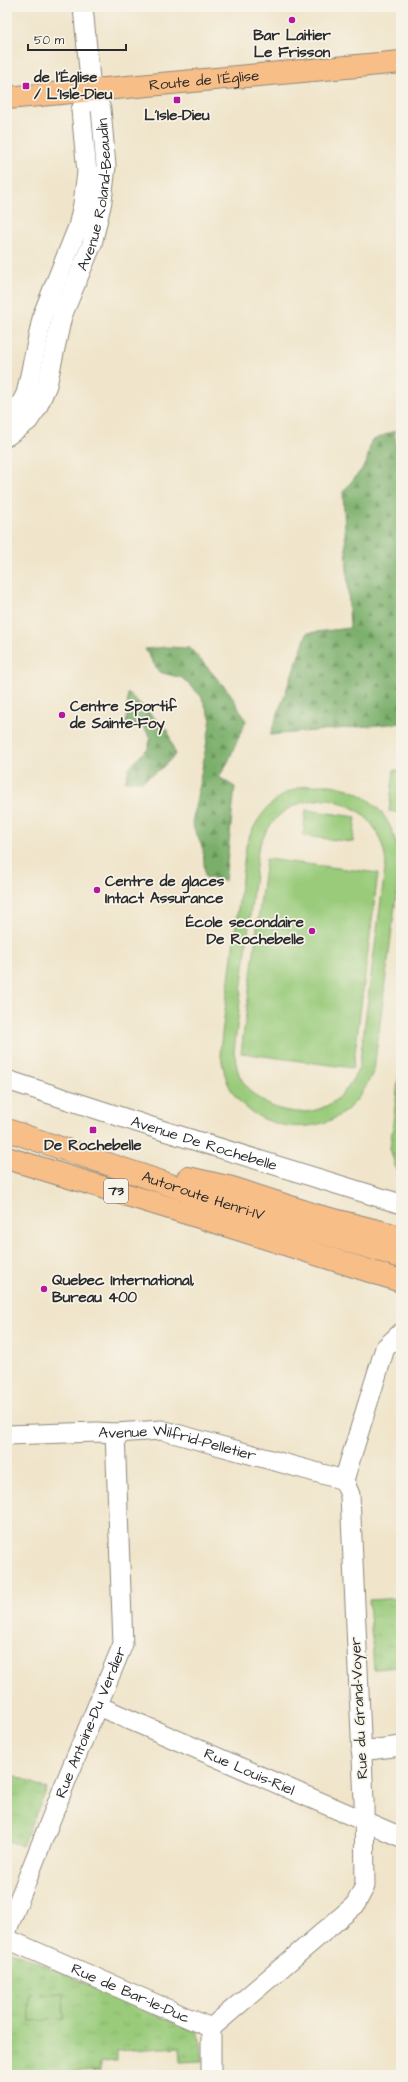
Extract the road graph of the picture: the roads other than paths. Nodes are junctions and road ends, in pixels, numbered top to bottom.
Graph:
1 (83, 7) edge
2 (401, 62) edge
3 (91, 90) junction
4 (7, 98) edge
5 (7, 421) edge
6 (7, 436) edge
7 (7, 1080) edge
8 (7, 1130) edge
9 (82, 1154) junction
10 (7, 1158) edge
11 (401, 1204) edge
12 (401, 1237) edge
13 (401, 1257) edge
14 (401, 1281) edge
15 (401, 1333) edge
16 (115, 1433) junction
17 (7, 1435) edge
18 (344, 1480) junction
19 (98, 1706) junction
20 (401, 1746) edge
21 (361, 1751) junction
22 (364, 1820) junction
23 (401, 1837) edge
24 (7, 1930) edge
25 (7, 1940) edge
26 (211, 2028) junction
27 (211, 2075) edge

1 - 3 street
2 - 3 main road, Route de l'Église
3 - 4 main road, Route de l'Église
3 - 5 street, Avenue Roland-Beaudin
3 - 6 street, Avenue Roland-Beaudin
7 - 11 street, Avenue De Rochebelle
8 - 9 main road, Autoroute Henri-IV / 73
9 - 12 main road
9 - 13 main road, Autoroute Henri-IV / 73
10 - 14 main road, Autoroute Henri-IV / 73
15 - 18 street
16 - 17 street, Avenue Wilfrid-Pelletier
16 - 18 street, Avenue Wilfrid-Pelletier
16 - 19 street, Rue Antoine-Du Verdier
18 - 21 street, Rue du Grand-Voyer
19 - 22 street, Rue Louis-Riel
19 - 24 street, Rue Antoine-Du Verdier
20 - 21 street
21 - 22 street, Rue du Grand-Voyer
22 - 23 street, Rue Louis-Riel
22 - 26 street, Rue du Grand-Voyer
25 - 26 street, Rue de Bar-le-Duc
26 - 27 street

